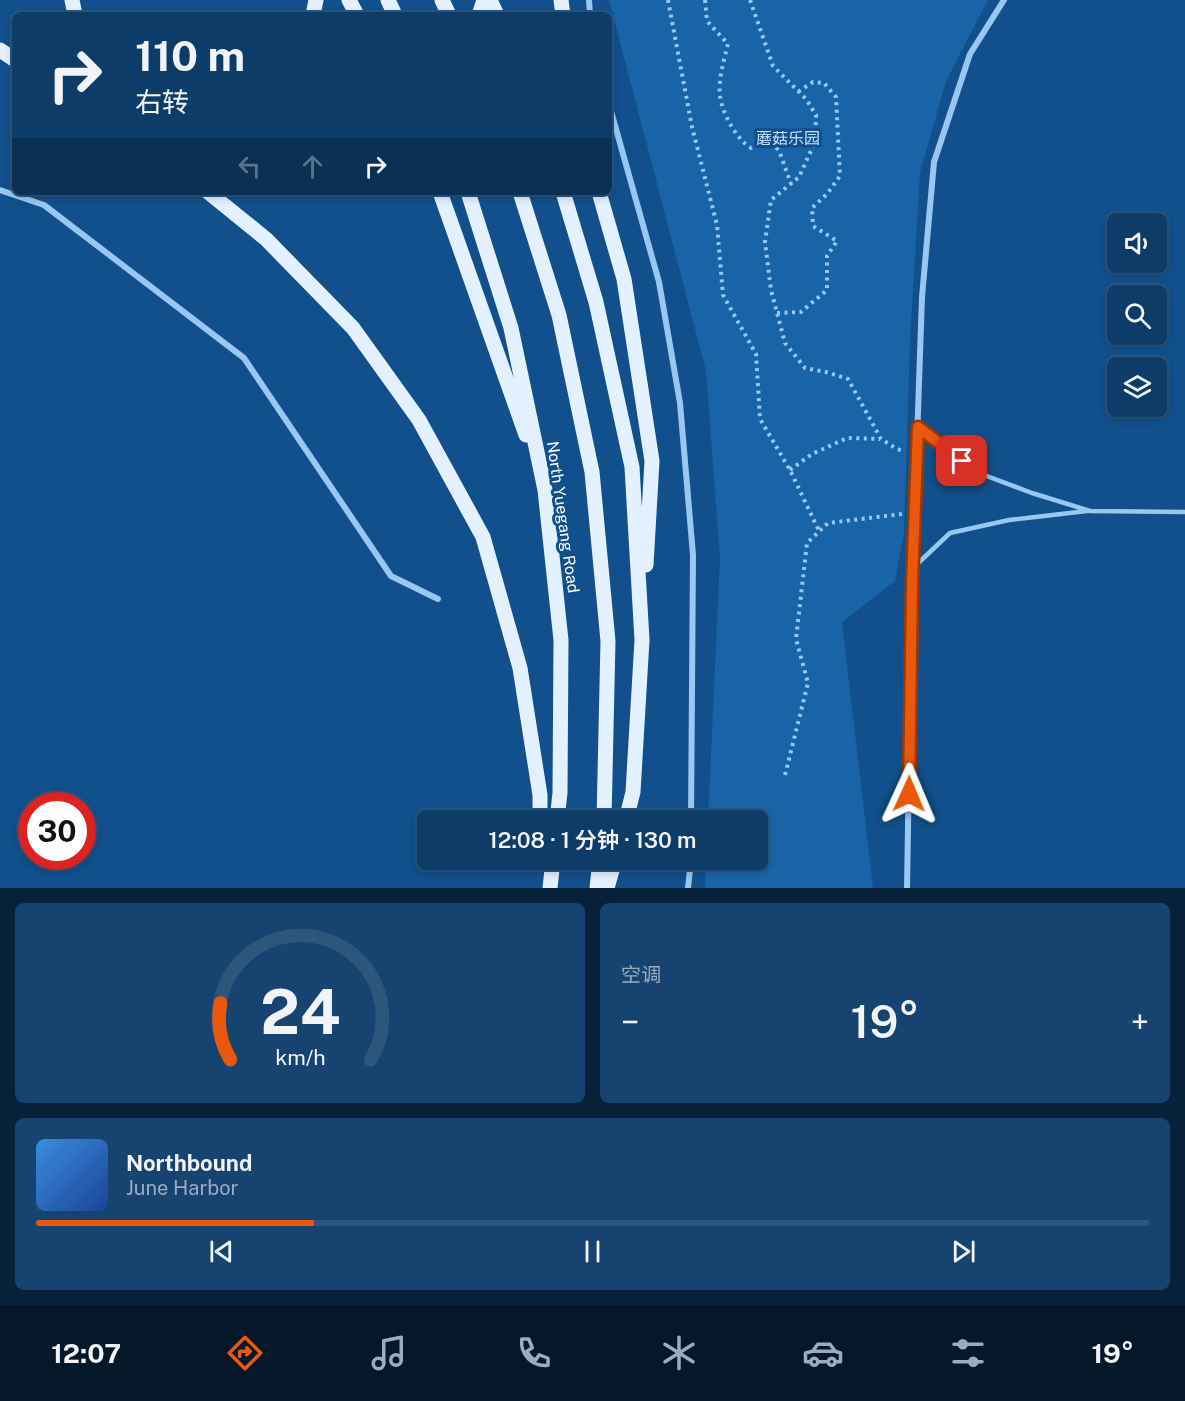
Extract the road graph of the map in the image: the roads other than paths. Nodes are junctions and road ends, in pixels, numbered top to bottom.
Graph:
1 (1004, 0) edge
2 (612, 115) edge
3 (15, 195) edge
4 (212, 195) edge
5 (441, 195) edge
6 (469, 195) edge
7 (521, 195) edge
8 (564, 195) edge
9 (600, 195) edge
10 (918, 427) junction
11 (545, 490) junction
12 (1090, 511) junction
13 (1185, 512) edge
14 (913, 567) junction
15 (438, 599) dead end
16 (642, 640) junction
17 (540, 810) edge
18 (558, 810) edge
19 (604, 810) edge
20 (628, 810) edge
21 (691, 810) edge
22 (542, 870) edge
23 (552, 870) edge
24 (599, 870) edge
25 (612, 870) edge
26 (690, 870) edge
27 (543, 888) edge
28 (550, 888) edge
29 (597, 888) edge
30 (607, 888) edge
31 (688, 888) edge
32 (907, 888) edge

1 - 10 street
2 - 21 street
3 - 15 street
4 - 17 main road
5 - 11 main road
6 - 11 main road, North Yuegang Road
7 - 19 main road, North Yuegang Road
8 - 16 main road
9 - 16 main road
10 - 12 lane
10 - 14 street
11 - 18 main road, North Yuegang Road
12 - 13 lane
12 - 14 lane
14 - 32 street
16 - 20 main road
22 - 27 main road
23 - 28 main road
24 - 29 main road
25 - 30 main road
26 - 31 street

